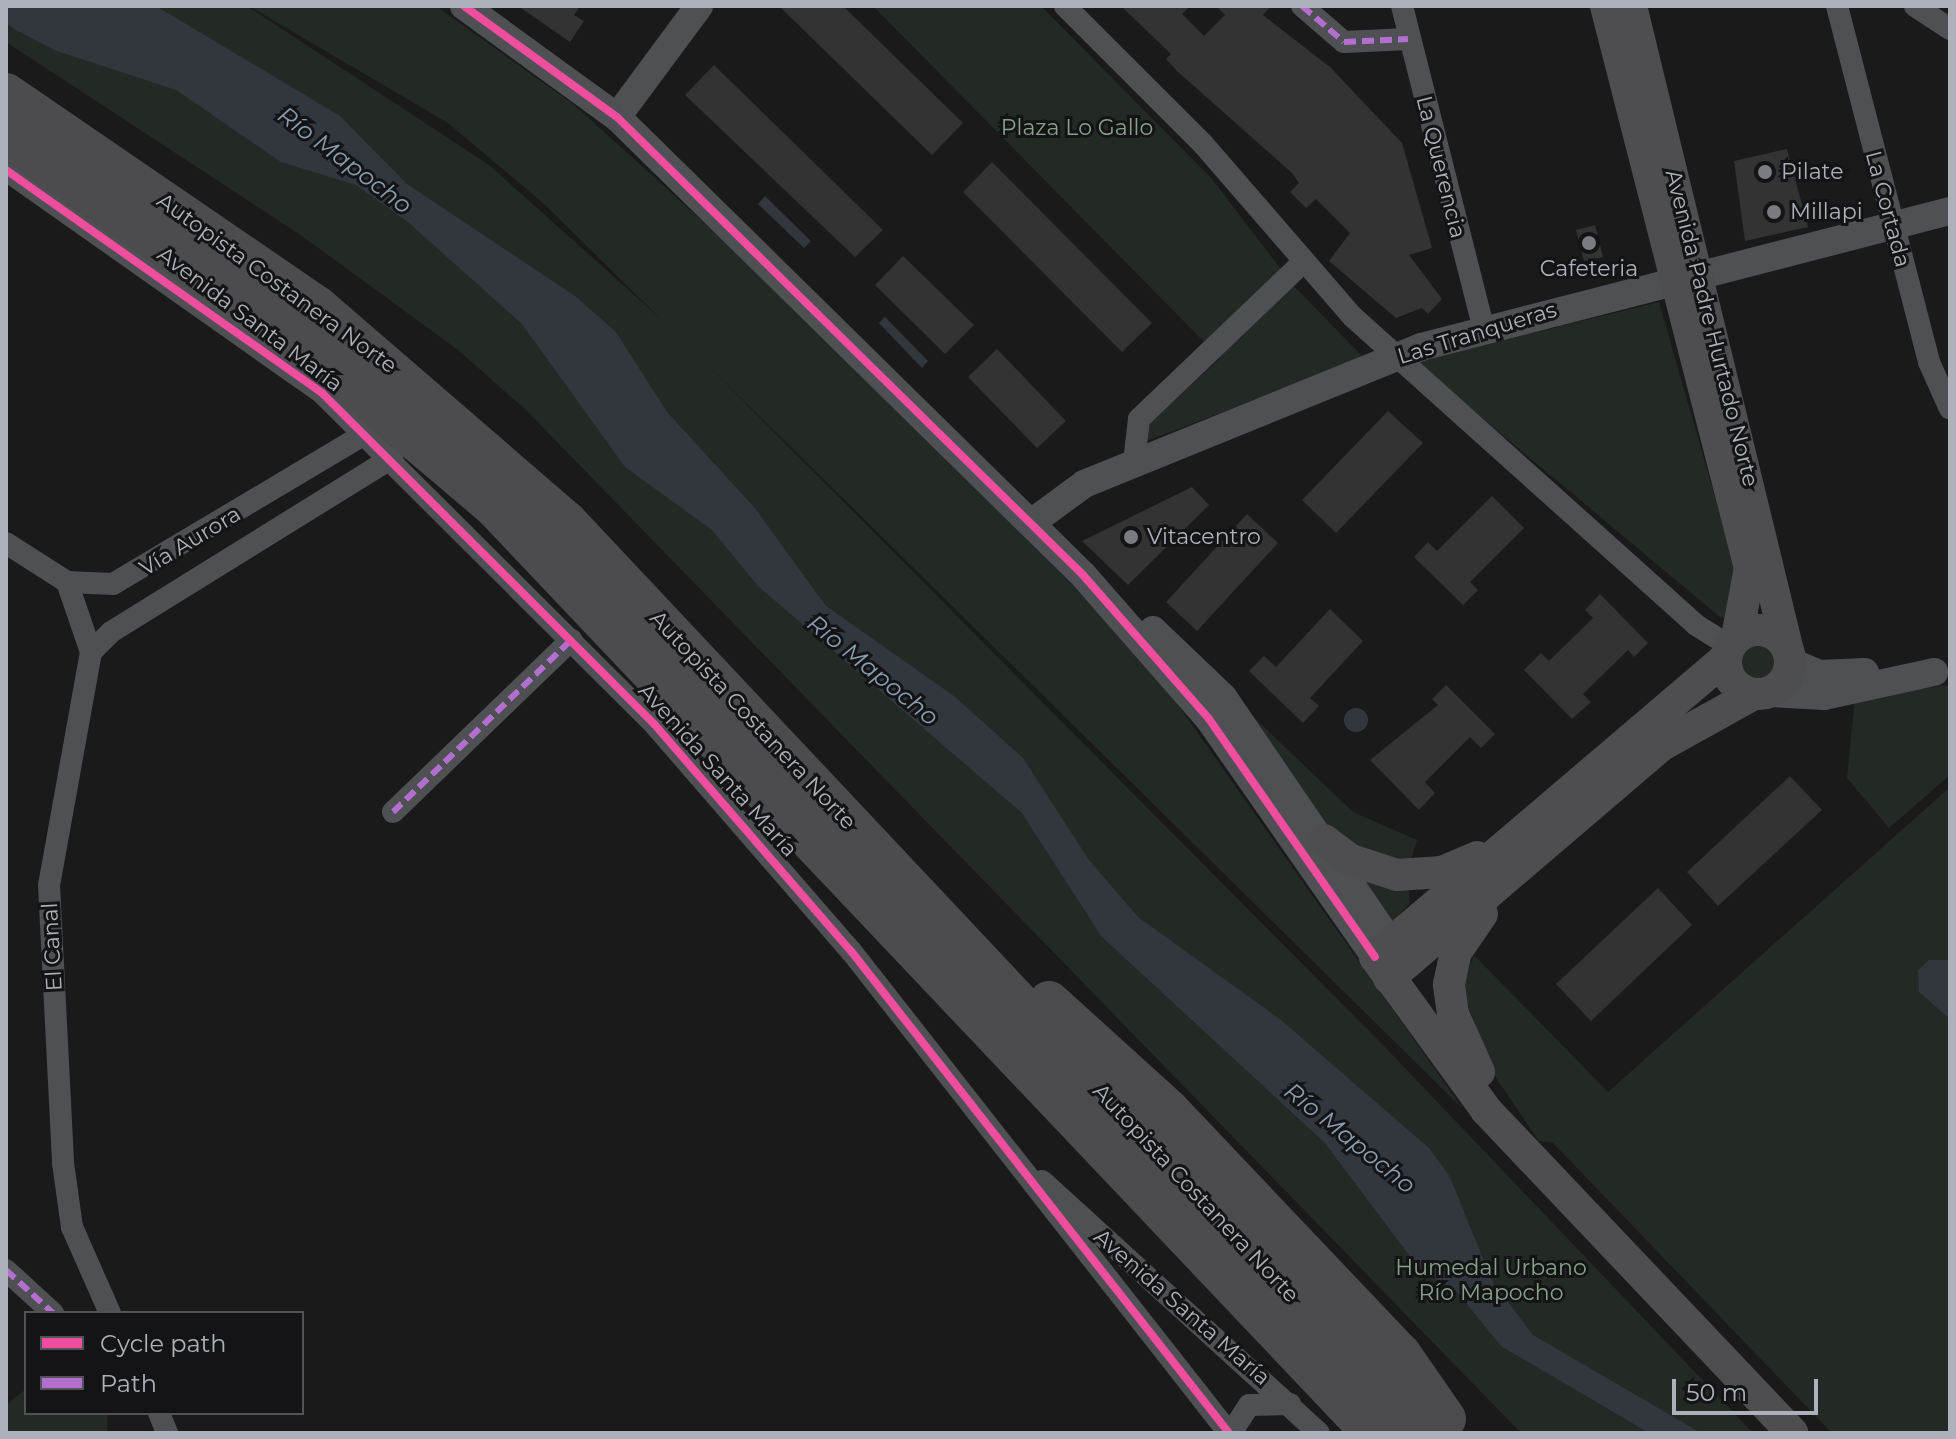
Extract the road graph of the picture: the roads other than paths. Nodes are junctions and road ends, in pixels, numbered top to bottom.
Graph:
1 (464, 6) edge
2 (699, 6) edge
3 (1065, 6) edge
4 (1302, 6) edge
5 (1402, 6) edge
6 (1606, 6) edge
7 (1631, 6) edge
8 (1837, 6) edge
9 (1915, 6) edge
10 (1950, 29) edge
11 (1408, 39) junction
12 (6, 94) edge
13 (617, 117) junction
14 (6, 137) edge
15 (6, 170) edge
16 (1950, 211) edge
17 (1892, 224) junction
18 (1302, 263) junction
19 (1688, 274) junction
20 (1483, 327) junction
21 (1399, 356) junction
22 (1950, 409) edge
23 (366, 433) junction
24 (392, 458) junction
25 (1134, 462) junction
26 (1031, 523) junction
27 (6, 543) edge
28 (67, 582) junction
29 (1095, 587) junction
30 (571, 640) junction
31 (1731, 647) junction
32 (91, 652) junction
33 (1790, 657) junction
34 (1942, 672) edge
35 (1760, 694) junction
36 (393, 812) dead end
37 (1515, 836) junction
38 (1324, 840) junction
39 (1517, 871) junction
40 (1390, 960) junction
41 (1479, 1072) junction
42 (977, 1114) junction
43 (1530, 1153) junction
44 (6, 1270) edge
45 (51, 1311) edge
46 (109, 1311) edge
47 (1291, 1404) junction
48 (1340, 1422) edge
49 (1434, 1426) edge
50 (1230, 1433) edge
51 (1373, 1433) edge
52 (1792, 1433) edge

1 - 13 street
2 - 13 street
3 - 18 street
4 - 11 street
5 - 11 street, La Querencia
6 - 19 main road, Avenida Padre Hurtado Norte
7 - 19 main road, Avenida Padre Hurtado Norte
8 - 17 street, La Cortada
9 - 10 street
11 - 20 street, La Querencia
12 - 49 highway, Autopista Costanera Norte
13 - 26 street
14 - 48 highway, Autopista Costanera Norte
15 - 23 street, Avenida Santa María
16 - 17 street, Las Tranqueras
17 - 19 street, Las Tranqueras
17 - 22 street, La Cortada
18 - 21 street
18 - 25 street
19 - 20 street, Las Tranqueras
19 - 31 main road, Avenida Padre Hurtado Norte
19 - 33 main road, Avenida Padre Hurtado Norte
20 - 21 street, Las Tranqueras
21 - 25 street, Las Tranqueras
21 - 31 street
23 - 24 street, Avenida Santa María
23 - 28 street, Vía Aurora
24 - 30 street, Avenida Santa María
24 - 32 street, Vía Aurora
25 - 26 street, Las Tranqueras
26 - 29 street
27 - 28 street
28 - 32 street, El Canal
29 - 38 street
29 - 40 street
30 - 36 street
30 - 42 street, Avenida Santa María
31 - 33 main road
31 - 35 main road
31 - 37 main road
32 - 46 street, El Canal
33 - 34 street
33 - 35 main road
34 - 35 street
35 - 39 main road
37 - 38 main road
37 - 40 main road
38 - 40 street
39 - 40 main road
39 - 41 main road
40 - 41 main road
40 - 43 main road
41 - 43 main road
42 - 47 street, Avenida Santa María
42 - 50 street, Avenida Santa María
43 - 52 main road
44 - 45 street
47 - 48 street, Avenida Santa María
47 - 50 street
48 - 51 highway, Autopista Costanera Norte

